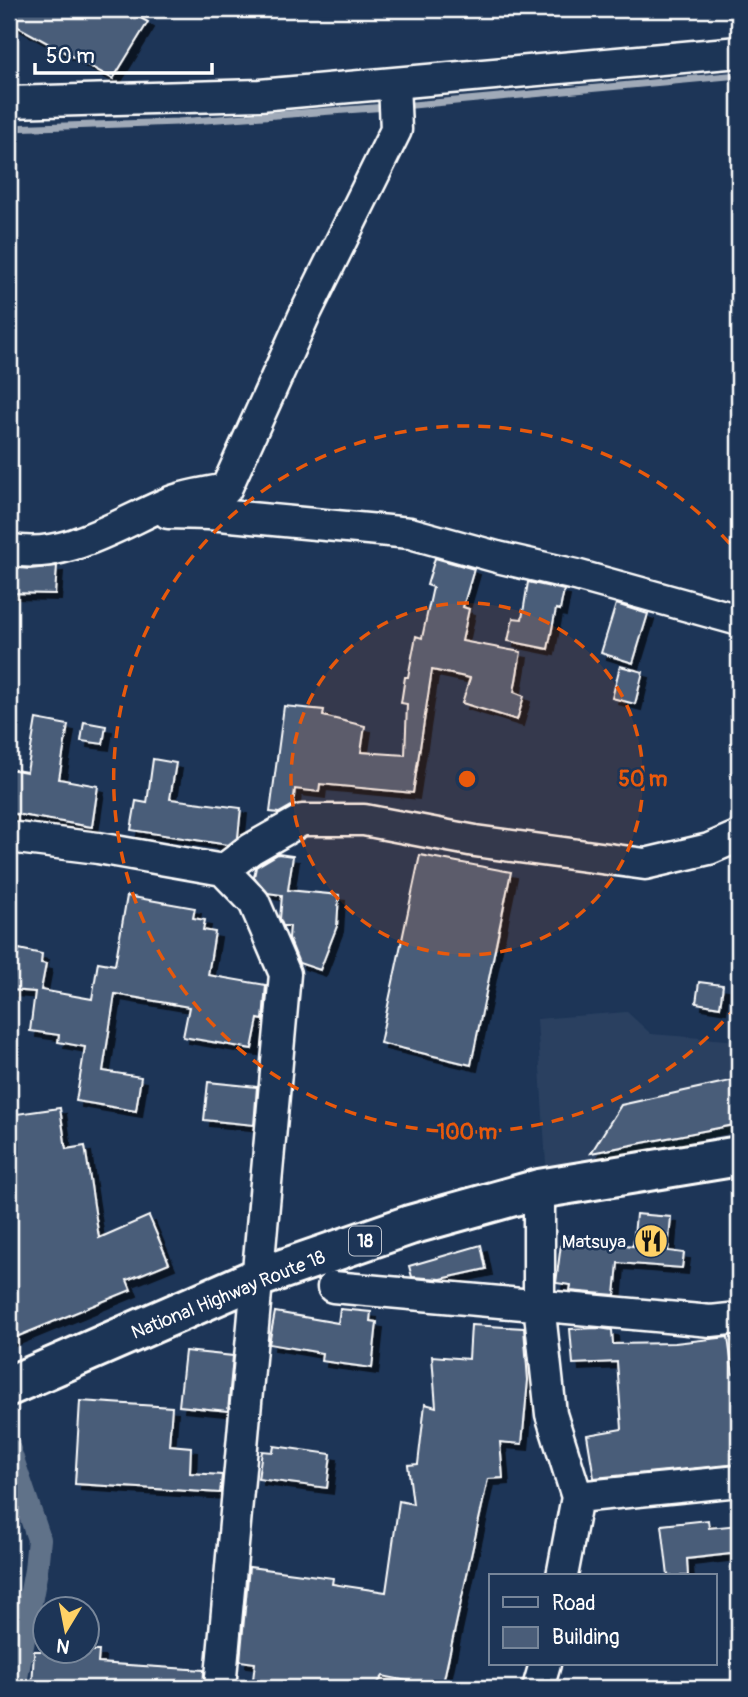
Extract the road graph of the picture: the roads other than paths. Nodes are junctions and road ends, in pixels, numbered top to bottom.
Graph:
1 (739, 51) edge
2 (394, 90) junction
3 (9, 102) edge
4 (150, 512) junction
5 (9, 549) edge
6 (739, 620) edge
7 (739, 836) edge
8 (9, 837) edge
9 (223, 870) junction
10 (739, 1156) edge
11 (539, 1189) junction
12 (257, 1278) junction
13 (333, 1287) dead end
14 (539, 1304) junction
15 (739, 1318) edge
16 (9, 1386) edge
17 (739, 1481) edge
18 (577, 1497) junction
19 (562, 1574) edge
20 (544, 1666) edge
21 (220, 1688) edge
22 (538, 1688) edge

1 - 2 street
2 - 3 street
2 - 4 street
4 - 5 street
4 - 6 street
7 - 9 street
8 - 9 street
9 - 12 street
10 - 11 highway, National Highway Route 18 / 18
11 - 12 highway, National Highway Route 18 / 18
11 - 14 street
12 - 16 highway, National Highway Route 18 / 18
12 - 21 street
13 - 14 street
14 - 15 street
14 - 18 street
17 - 18 street
18 - 19 street
20 - 22 street

